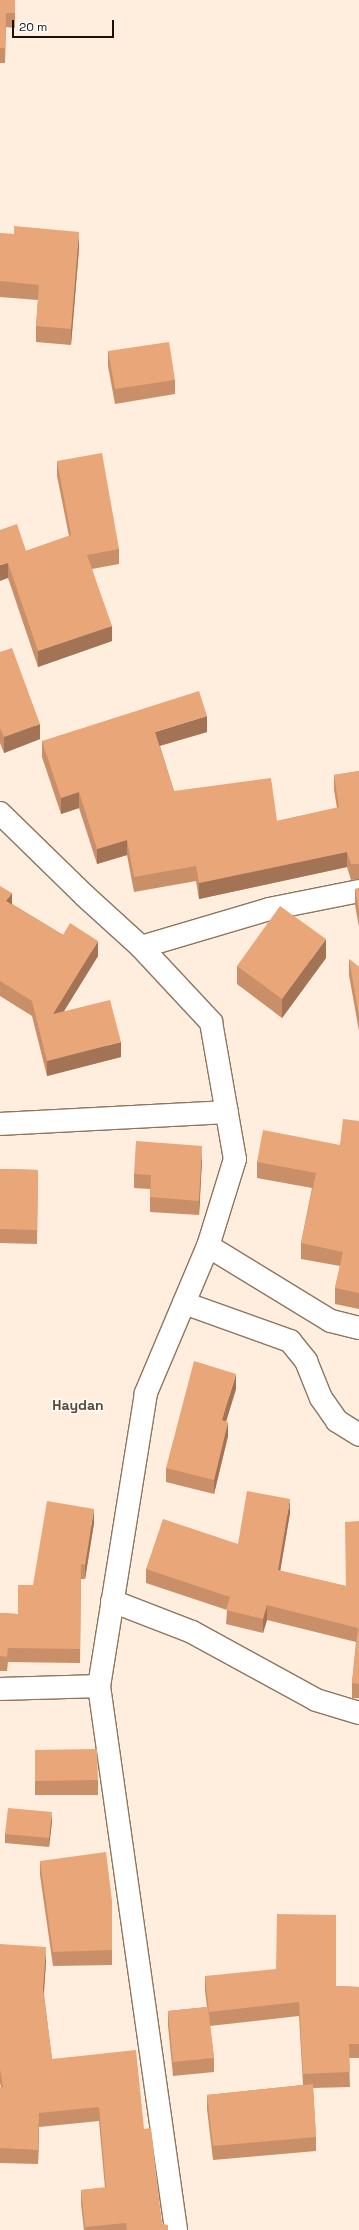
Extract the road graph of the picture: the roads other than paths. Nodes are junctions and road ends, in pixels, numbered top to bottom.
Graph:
1 (0, 813) edge
2 (359, 891) edge
3 (142, 947) junction
4 (227, 1112) junction
5 (0, 1124) edge
6 (208, 1246) junction
7 (184, 1303) junction
8 (359, 1328) edge
9 (359, 1435) edge
10 (112, 1601) junction
11 (99, 1686) junction
12 (0, 1688) edge
13 (359, 1713) edge
14 (176, 2230) edge

1 - 3 street
2 - 3 street
3 - 4 street
4 - 5 street
4 - 6 street
6 - 7 street
6 - 8 street
7 - 9 street
7 - 10 street
10 - 11 street
10 - 13 street
11 - 12 street
11 - 14 street

